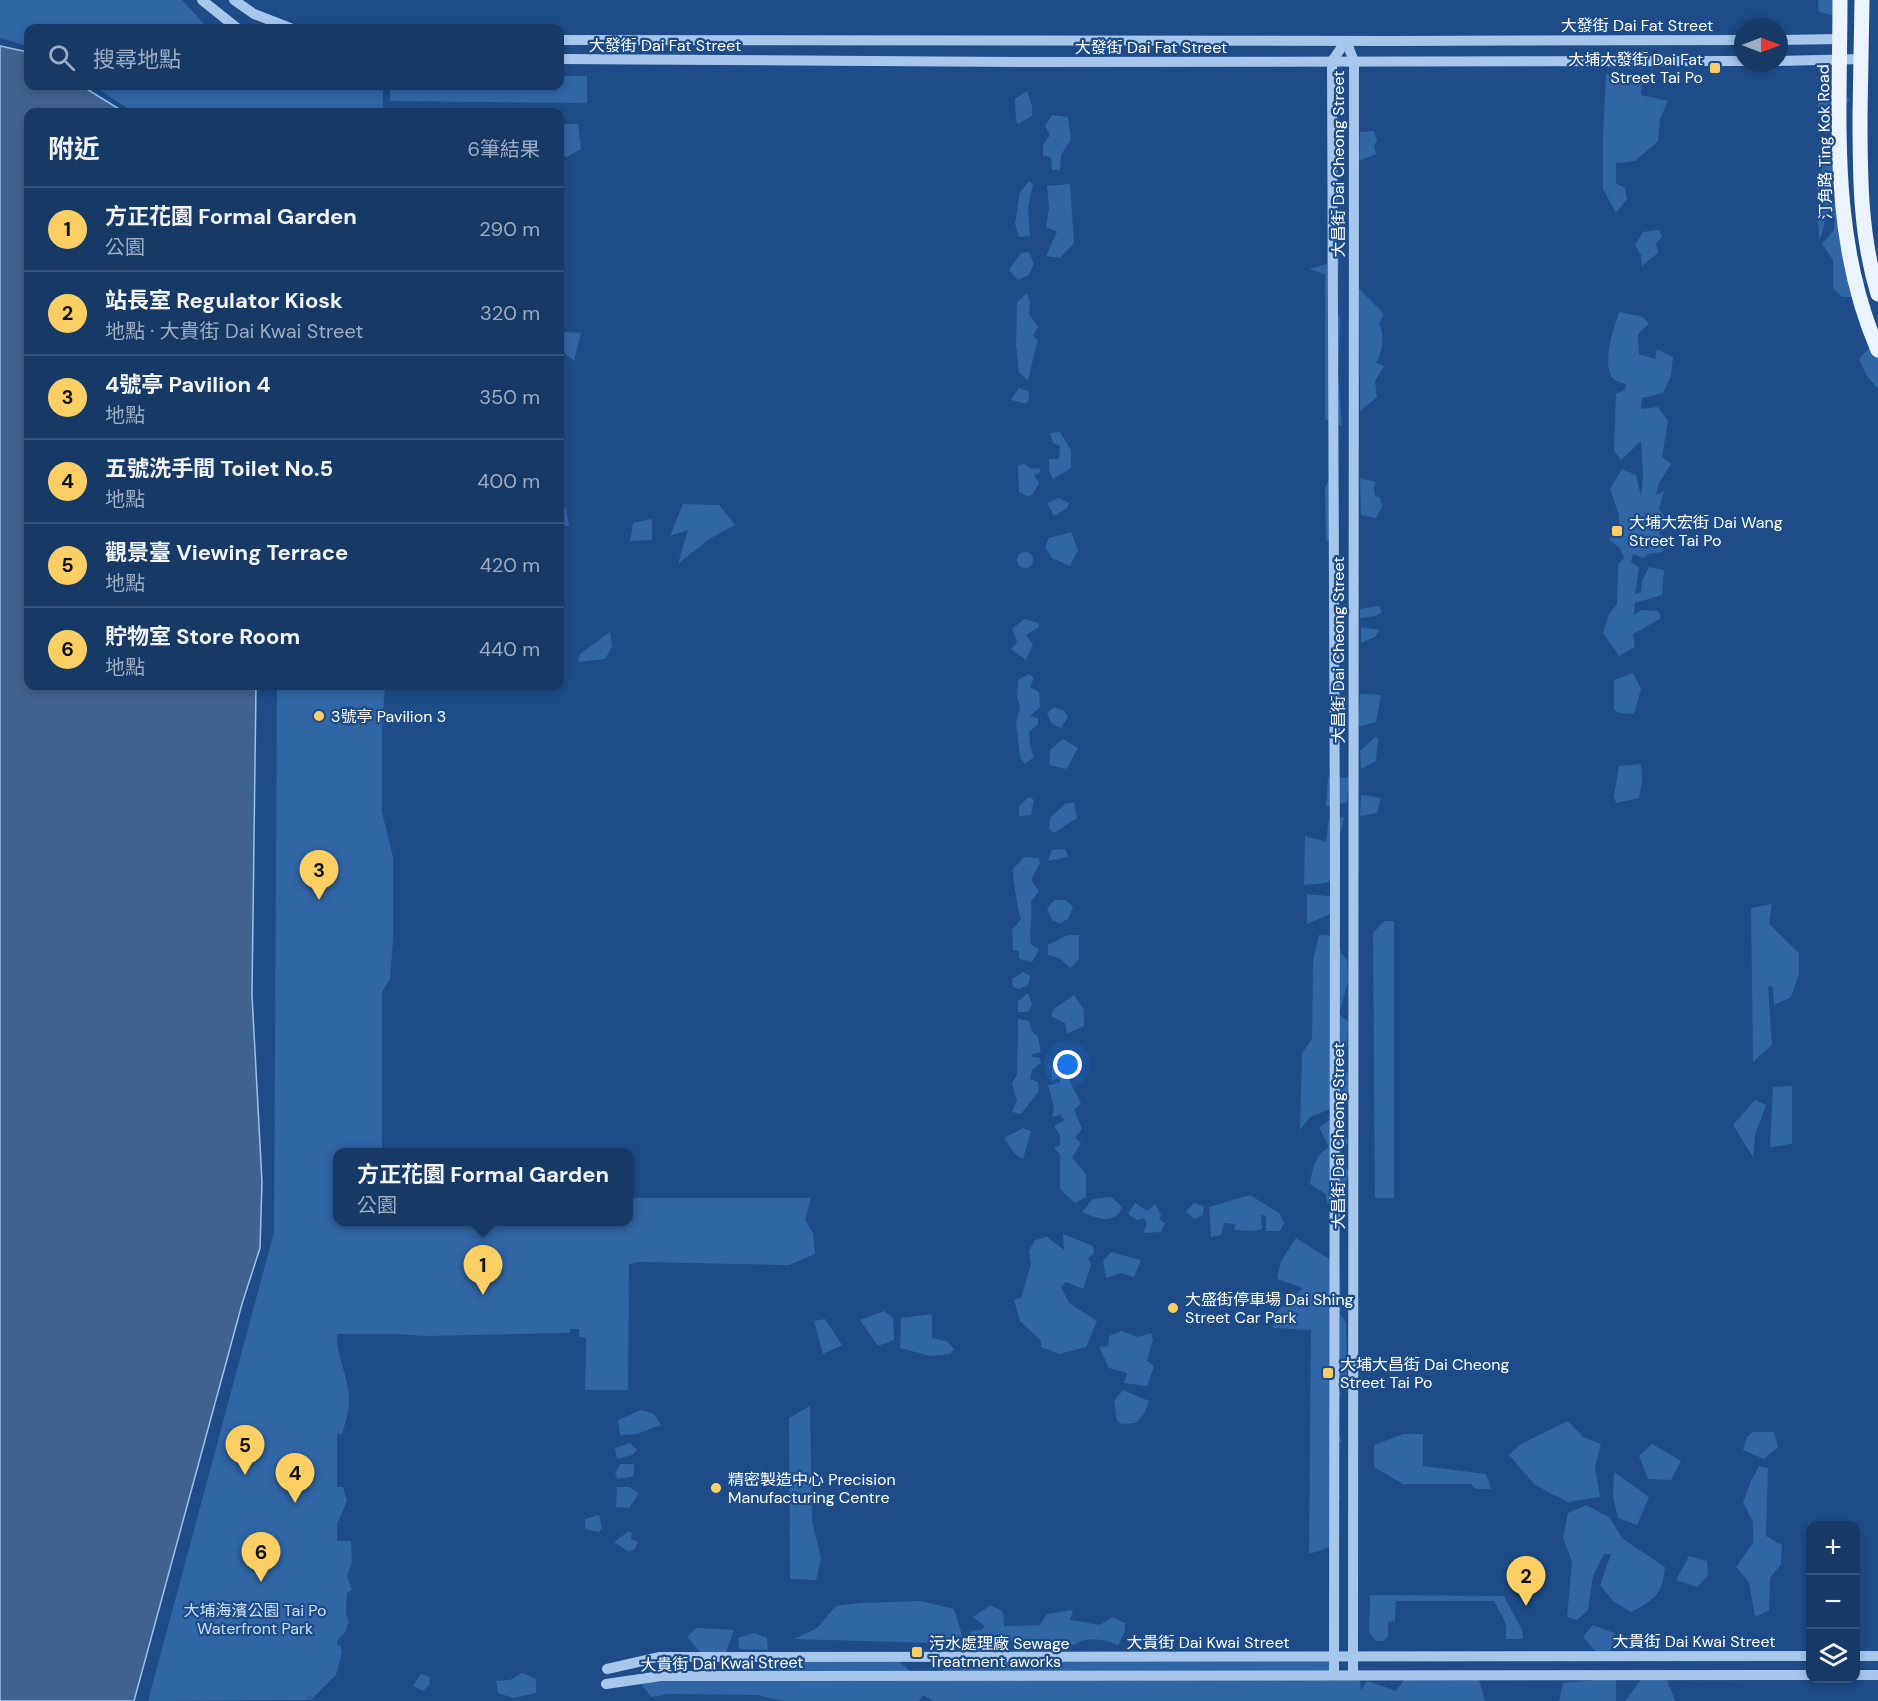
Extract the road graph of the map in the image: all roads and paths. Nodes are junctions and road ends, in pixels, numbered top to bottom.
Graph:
1 (202, 0) edge
2 (234, 0) edge
3 (1840, 0) edge
4 (1862, 0) edge
5 (232, 24) edge
6 (280, 24) edge
7 (1840, 39) junction
8 (564, 40) edge
9 (1734, 40) edge
10 (1788, 40) edge
11 (1346, 41) junction
12 (1861, 59) junction
13 (564, 60) edge
14 (1840, 60) junction
15 (1332, 61) junction
16 (1354, 61) junction
17 (1734, 61) edge
18 (1788, 61) edge
19 (1878, 294) edge
20 (1878, 350) edge
21 (1806, 1656) edge
22 (1860, 1656) edge
23 (1878, 1656) edge
24 (1334, 1657) junction
25 (1353, 1657) junction
26 (607, 1669) dead end
27 (1334, 1675) junction
28 (1353, 1675) junction
29 (1806, 1675) edge
30 (1860, 1675) edge
31 (1878, 1675) edge
32 (606, 1684) dead end

1 - 5 street
2 - 6 street
3 - 7 main road, 汀角路 Ting Kok Road
4 - 12 main road
7 - 10 street
7 - 14 main road, 汀角路 Ting Kok Road
8 - 11 street, 大發街 Dai Fat Street
9 - 11 street, 大發街 Dai Fat Street
11 - 15 street, 大昌街 Dai Cheong Street
11 - 16 street, 大昌街 Dai Cheong Street
12 - 14 street
12 - 19 main road
13 - 15 street, 大發街 Dai Fat Street
14 - 18 street
14 - 20 main road, 汀角路 Ting Kok Road
15 - 16 street, 大發街 Dai Fat Street
15 - 24 street, 大昌街 Dai Cheong Street
16 - 17 street, 大發街 Dai Fat Street
16 - 25 street, 大昌街 Dai Cheong Street
21 - 25 street, 大貴街 Dai Kwai Street
22 - 23 street
24 - 25 street, 大貴街 Dai Kwai Street
24 - 26 street, 大貴街 Dai Kwai Street
24 - 27 street, 大昌街 Dai Cheong Street
25 - 28 street, 大昌街 Dai Cheong Street
27 - 28 street, 大貴街 Dai Kwai Street
27 - 32 street, 大貴街 Dai Kwai Street
28 - 29 street, 大貴街 Dai Kwai Street
30 - 31 street

